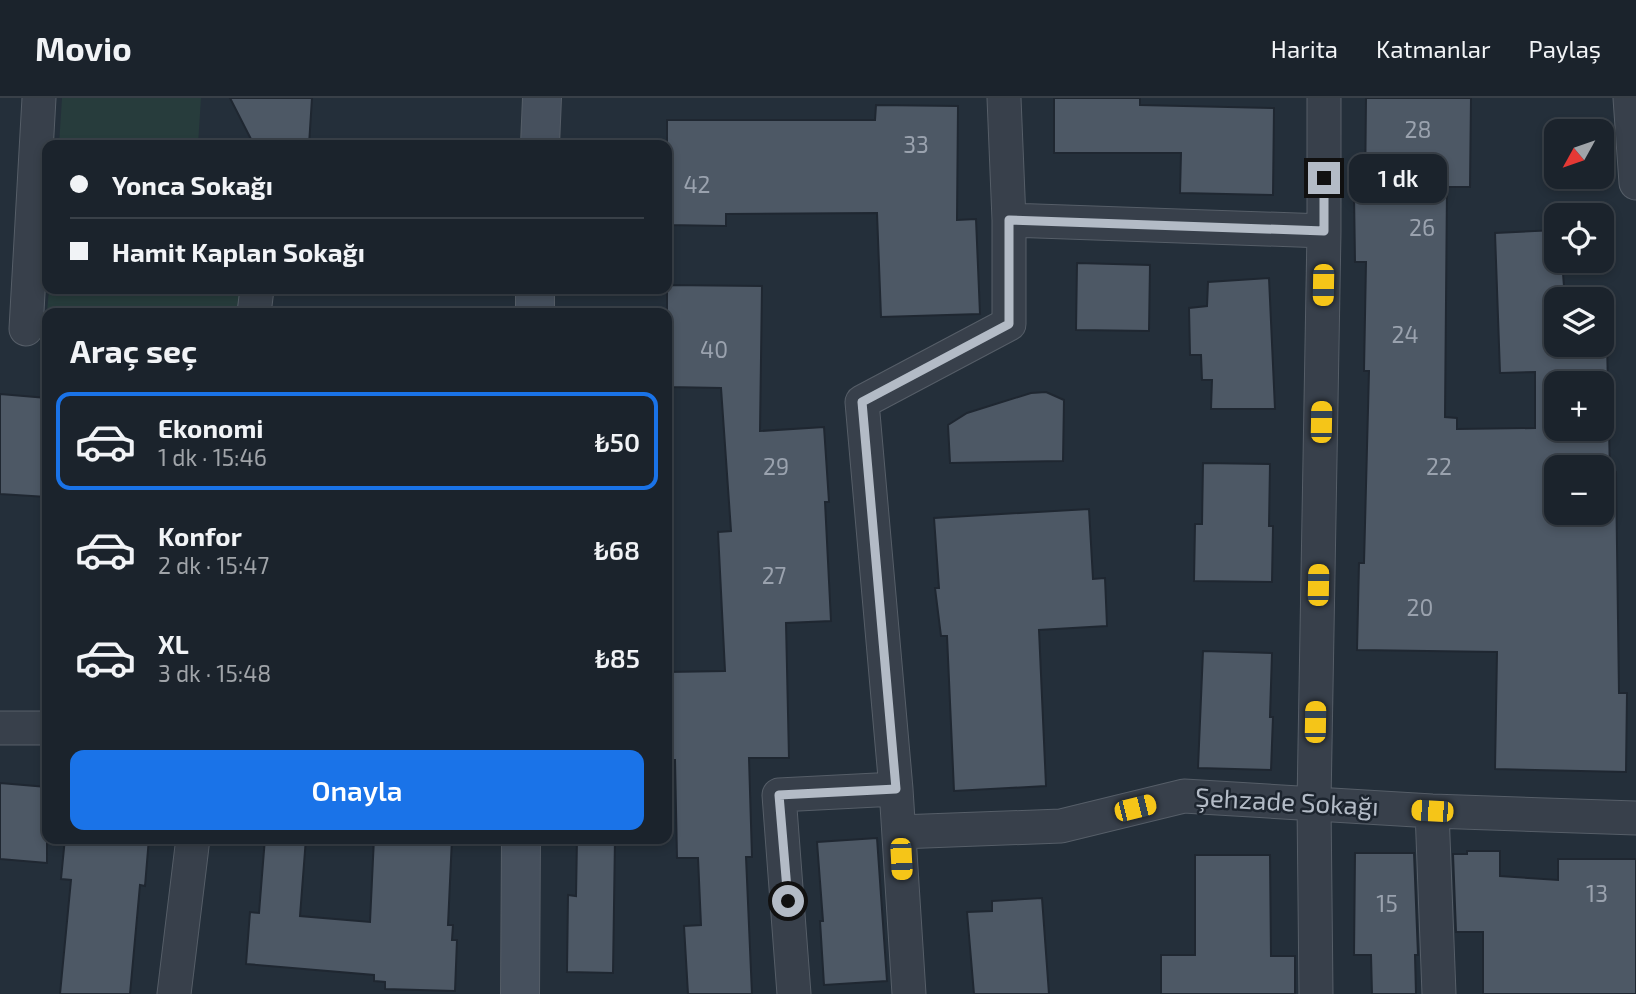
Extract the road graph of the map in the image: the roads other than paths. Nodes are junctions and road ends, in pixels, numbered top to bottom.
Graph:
1 (39, 98) edge
2 (542, 98) edge
3 (1004, 98) edge
4 (1324, 98) edge
5 (1630, 98) edge
6 (540, 140) edge
7 (1636, 183) edge
8 (1009, 220) junction
9 (1324, 231) junction
10 (24, 329) edge
11 (0, 728) edge
12 (42, 728) edge
13 (896, 789) junction
14 (1314, 803) junction
15 (1432, 811) junction
16 (1636, 818) edge
17 (899, 832) junction
18 (192, 844) edge
19 (521, 844) edge
20 (174, 994) edge
21 (520, 994) edge
22 (794, 994) edge
23 (909, 994) edge
24 (1316, 994) edge
25 (1439, 994) edge

1 - 10 street
2 - 6 street
3 - 8 street
4 - 9 street
5 - 7 street
8 - 9 street
8 - 13 street
9 - 14 street
11 - 12 street
13 - 17 street
13 - 22 street
14 - 15 street, Şehzade Sokağı
14 - 17 street, Şehzade Sokağı
14 - 24 street
15 - 16 street, Şehzade Sokağı
15 - 25 street
17 - 23 street
18 - 20 street
19 - 21 street

